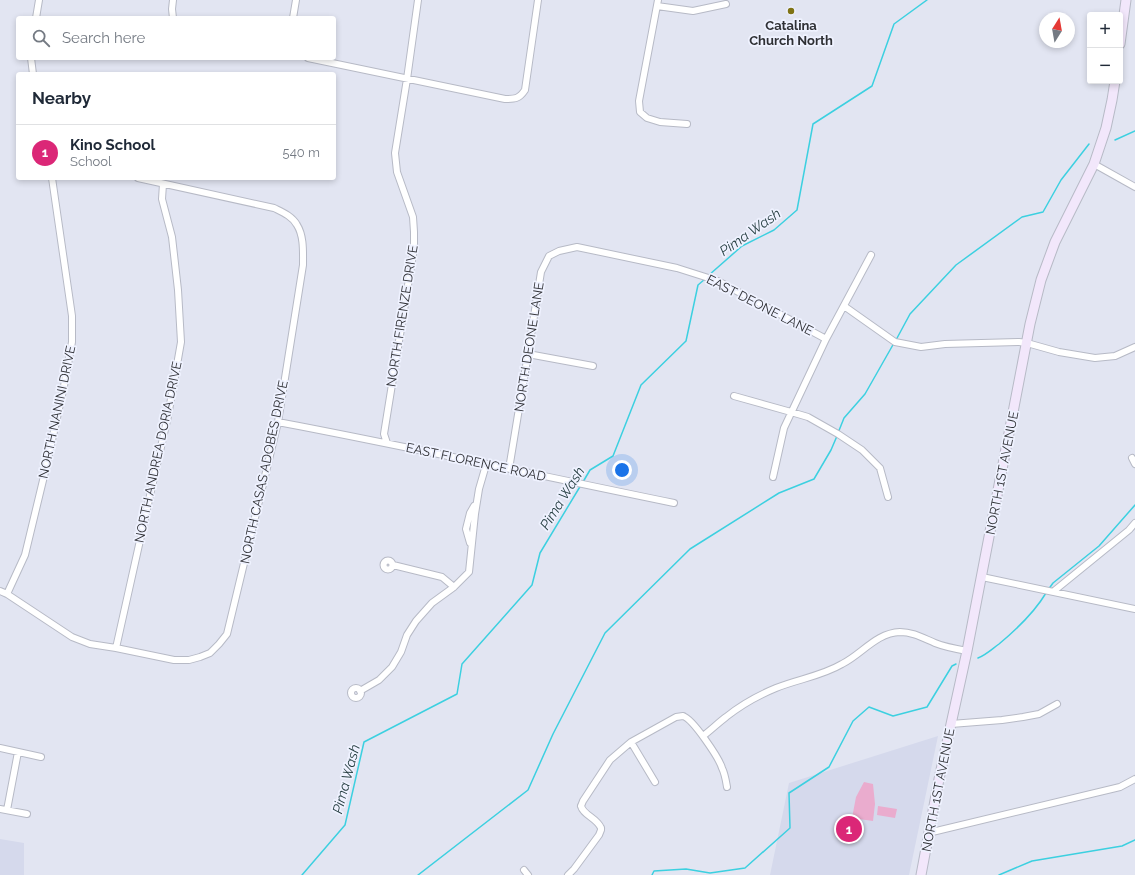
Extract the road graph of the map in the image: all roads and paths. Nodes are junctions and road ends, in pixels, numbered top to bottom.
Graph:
1 (38, 0) edge
2 (174, 0) edge
3 (296, 0) edge
4 (418, 0) edge
5 (538, 0) edge
6 (1126, 0) edge
7 (658, 3) edge
8 (726, 4) dead end
9 (36, 16) edge
10 (173, 16) edge
11 (293, 16) edge
12 (1123, 22) edge
13 (31, 60) edge
14 (317, 60) edge
15 (33, 72) edge
16 (407, 79) junction
17 (1115, 84) edge
18 (686, 124) dead end
19 (1094, 164) junction
20 (52, 180) edge
21 (146, 180) edge
22 (163, 184) junction
23 (1135, 187) edge
24 (577, 247) joint
25 (871, 255) dead end
26 (844, 306) junction
27 (826, 339) junction
28 (1027, 343) junction
29 (1135, 347) edge
30 (528, 354) junction
31 (593, 366) dead end
32 (734, 396) dead end
33 (792, 412) junction
34 (278, 422) junction
35 (387, 443) junction
36 (486, 465) junction
37 (509, 468) junction
38 (773, 477) dead end
39 (888, 497) dead end
40 (674, 503) dead end
41 (1135, 523) edge
42 (393, 565) dead end
43 (982, 577) junction
44 (454, 587) junction
45 (0, 591) edge
46 (1054, 591) junction
47 (7, 594) junction
48 (1135, 609) edge
49 (116, 648) junction
50 (967, 651) junction
51 (360, 691) dead end
52 (1057, 704) dead end
53 (951, 724) junction
54 (703, 736) junction
55 (631, 742) junction
56 (0, 748) edge
57 (18, 752) junction
58 (41, 757) dead end
59 (1135, 779) edge
60 (655, 782) dead end
61 (727, 786) dead end
62 (0, 809) edge
63 (7, 810) junction
64 (27, 814) dead end
65 (928, 833) junction
66 (568, 875) edge
67 (921, 875) edge

1 - 9 street
2 - 10 street
3 - 11 street
4 - 16 street, NORTH FIRENZE DRIVE
5 - 16 street
6 - 12 main road
7 - 8 street
7 - 18 street
13 - 15 street
14 - 16 street
16 - 35 street, NORTH FIRENZE DRIVE
17 - 19 main road, NORTH 1ST AVENUE
19 - 23 street
19 - 28 main road, NORTH 1ST AVENUE
20 - 47 street, NORTH NANINI DRIVE
21 - 22 street, NORTH CASAS ADOBES DRIVE
22 - 34 street, NORTH CASAS ADOBES DRIVE
22 - 49 street, NORTH ANDREA DORIA DRIVE
24 - 27 street, EAST DEONE LANE
24 - 30 street, NORTH DEONE LANE
25 - 26 street
26 - 27 street
26 - 28 street
27 - 33 street
28 - 29 street
28 - 43 main road, NORTH 1ST AVENUE
30 - 31 street
30 - 37 street, NORTH DEONE LANE
32 - 33 street
33 - 38 street
33 - 39 street
34 - 35 street, EAST FLORENCE ROAD
34 - 49 street, NORTH CASAS ADOBES DRIVE
35 - 36 street, EAST FLORENCE ROAD
36 - 37 street, EAST FLORENCE ROAD
36 - 44 street
37 - 40 street, EAST FLORENCE ROAD
41 - 46 street
42 - 44 street
43 - 46 street
43 - 50 main road, NORTH 1ST AVENUE
44 - 51 street
45 - 47 street, NORTH CASAS ADOBES DRIVE
46 - 48 street
47 - 49 street, NORTH CASAS ADOBES DRIVE
50 - 53 main road, NORTH 1ST AVENUE
50 - 54 street
52 - 53 street
53 - 65 main road, NORTH 1ST AVENUE
54 - 55 street
54 - 61 street
55 - 60 street
55 - 66 street
56 - 57 street
57 - 58 street
57 - 63 street
59 - 65 street
62 - 63 street
63 - 64 street
65 - 67 main road, NORTH 1ST AVENUE

